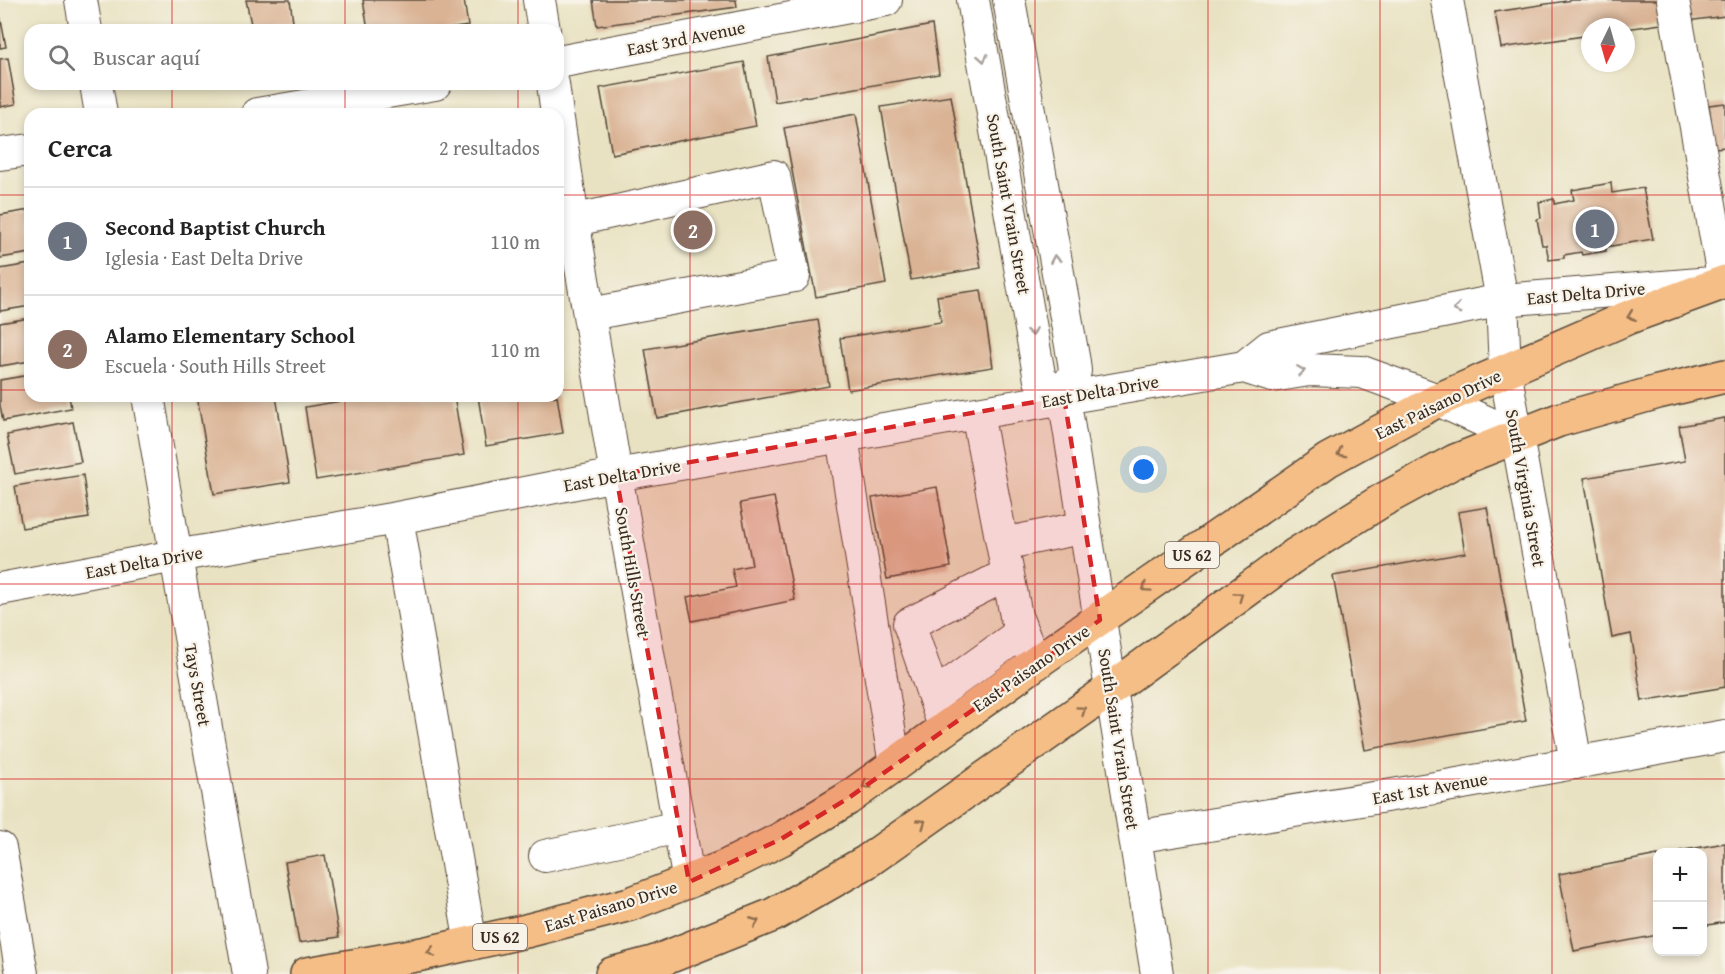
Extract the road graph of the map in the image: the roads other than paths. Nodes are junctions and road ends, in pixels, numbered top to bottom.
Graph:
1 (81, 0) edge
2 (539, 0) edge
3 (886, 0) edge
4 (973, 0) edge
5 (1009, 0) edge
6 (1447, 0) edge
7 (1673, 0) edge
8 (85, 24) edge
9 (543, 24) edge
10 (564, 61) edge
11 (97, 90) edge
12 (399, 90) edge
13 (554, 90) edge
14 (100, 108) edge
15 (293, 108) edge
16 (556, 108) edge
17 (24, 151) edge
18 (0, 154) edge
19 (565, 222) edge
20 (1724, 282) edge
21 (1502, 300) junction
22 (590, 314) junction
23 (1244, 367) junction
24 (1505, 370) junction
25 (1725, 376) edge
26 (1064, 397) junction
27 (1438, 400) junction
28 (149, 402) edge
29 (977, 413) junction
30 (1517, 436) junction
31 (842, 437) junction
32 (616, 475) junction
33 (397, 518) junction
34 (1085, 527) junction
35 (1003, 544) junction
36 (175, 556) junction
37 (1008, 574) junction
38 (0, 589) edge
39 (1100, 620) junction
40 (909, 624) junction
41 (1022, 632) junction
42 (874, 636) junction
43 (1037, 663) junction
44 (1112, 690) junction
45 (934, 696) junction
46 (945, 729) junction
47 (1725, 736) edge
48 (1576, 763) junction
49 (895, 765) junction
50 (679, 827) junction
51 (1135, 837) junction
52 (0, 848) edge
53 (544, 856) dead end
54 (689, 882) junction
55 (471, 944) junction
56 (22, 974) edge
57 (249, 974) edge
58 (307, 974) edge
59 (612, 974) edge
60 (1157, 974) edge

1 - 8 street
2 - 9 street
3 - 10 street, East 3rd Avenue
4 -> 26 street, South Saint Vrain Street
26 -> 5 street, South Saint Vrain Street
6 - 21 street, South Virginia Street
7 - 20 street
11 - 14 street
12 - 15 street
13 - 16 street
17 - 18 street
19 - 22 street, South Hills Street
19 - 22 street
20 - 21 street, East Delta Drive
20 -> 24 main road, East Paisano Drive / US 62
21 -> 23 street, East Delta Drive
21 - 24 street, South Virginia Street
22 - 32 street, South Hills Street
23 - 26 street, East Delta Drive
23 -> 27 street, East Delta Drive
24 - 27 main road, East Paisano Drive / US 62
24 - 30 street, South Virginia Street
25 - 30 main road
26 - 29 street, East Delta Drive
26 - 34 street, South Saint Vrain Street
27 - 30 street, East Delta Drive
27 -> 39 main road, East Paisano Drive / US 62
28 - 36 street, Tays Street
29 - 31 street, East Delta Drive
29 - 35 street
44 -> 30 main road
30 - 48 street, South Virginia Street
31 - 32 street, East Delta Drive
31 - 42 street
32 - 33 street, East Delta Drive
32 - 50 street, South Hills Street
33 - 36 street, East Delta Drive
33 - 55 street
34 - 35 street
34 - 39 street, South Saint Vrain Street
35 - 37 street
36 - 38 street, East Delta Drive
36 - 57 street, Tays Street
37 - 40 street
37 - 41 street
39 - 43 main road, East Paisano Drive / US 62
39 - 44 street, South Saint Vrain Street
40 - 42 street
40 - 45 street
41 - 43 street
41 - 45 street
42 - 49 street
43 - 46 main road, East Paisano Drive / US 62
44 - 51 street, South Saint Vrain Street
59 -> 44 main road
45 - 46 street
46 - 49 main road, East Paisano Drive / US 62
47 - 48 street, East 1st Avenue
48 - 51 street, East 1st Avenue
49 -> 54 main road, East Paisano Drive / US 62
50 - 53 street
50 - 54 street, South Hills Street
51 - 60 street, South Saint Vrain Street
52 - 56 street
54 - 55 main road, East Paisano Drive / US 62
55 -> 58 main road, East Paisano Drive / US 62

